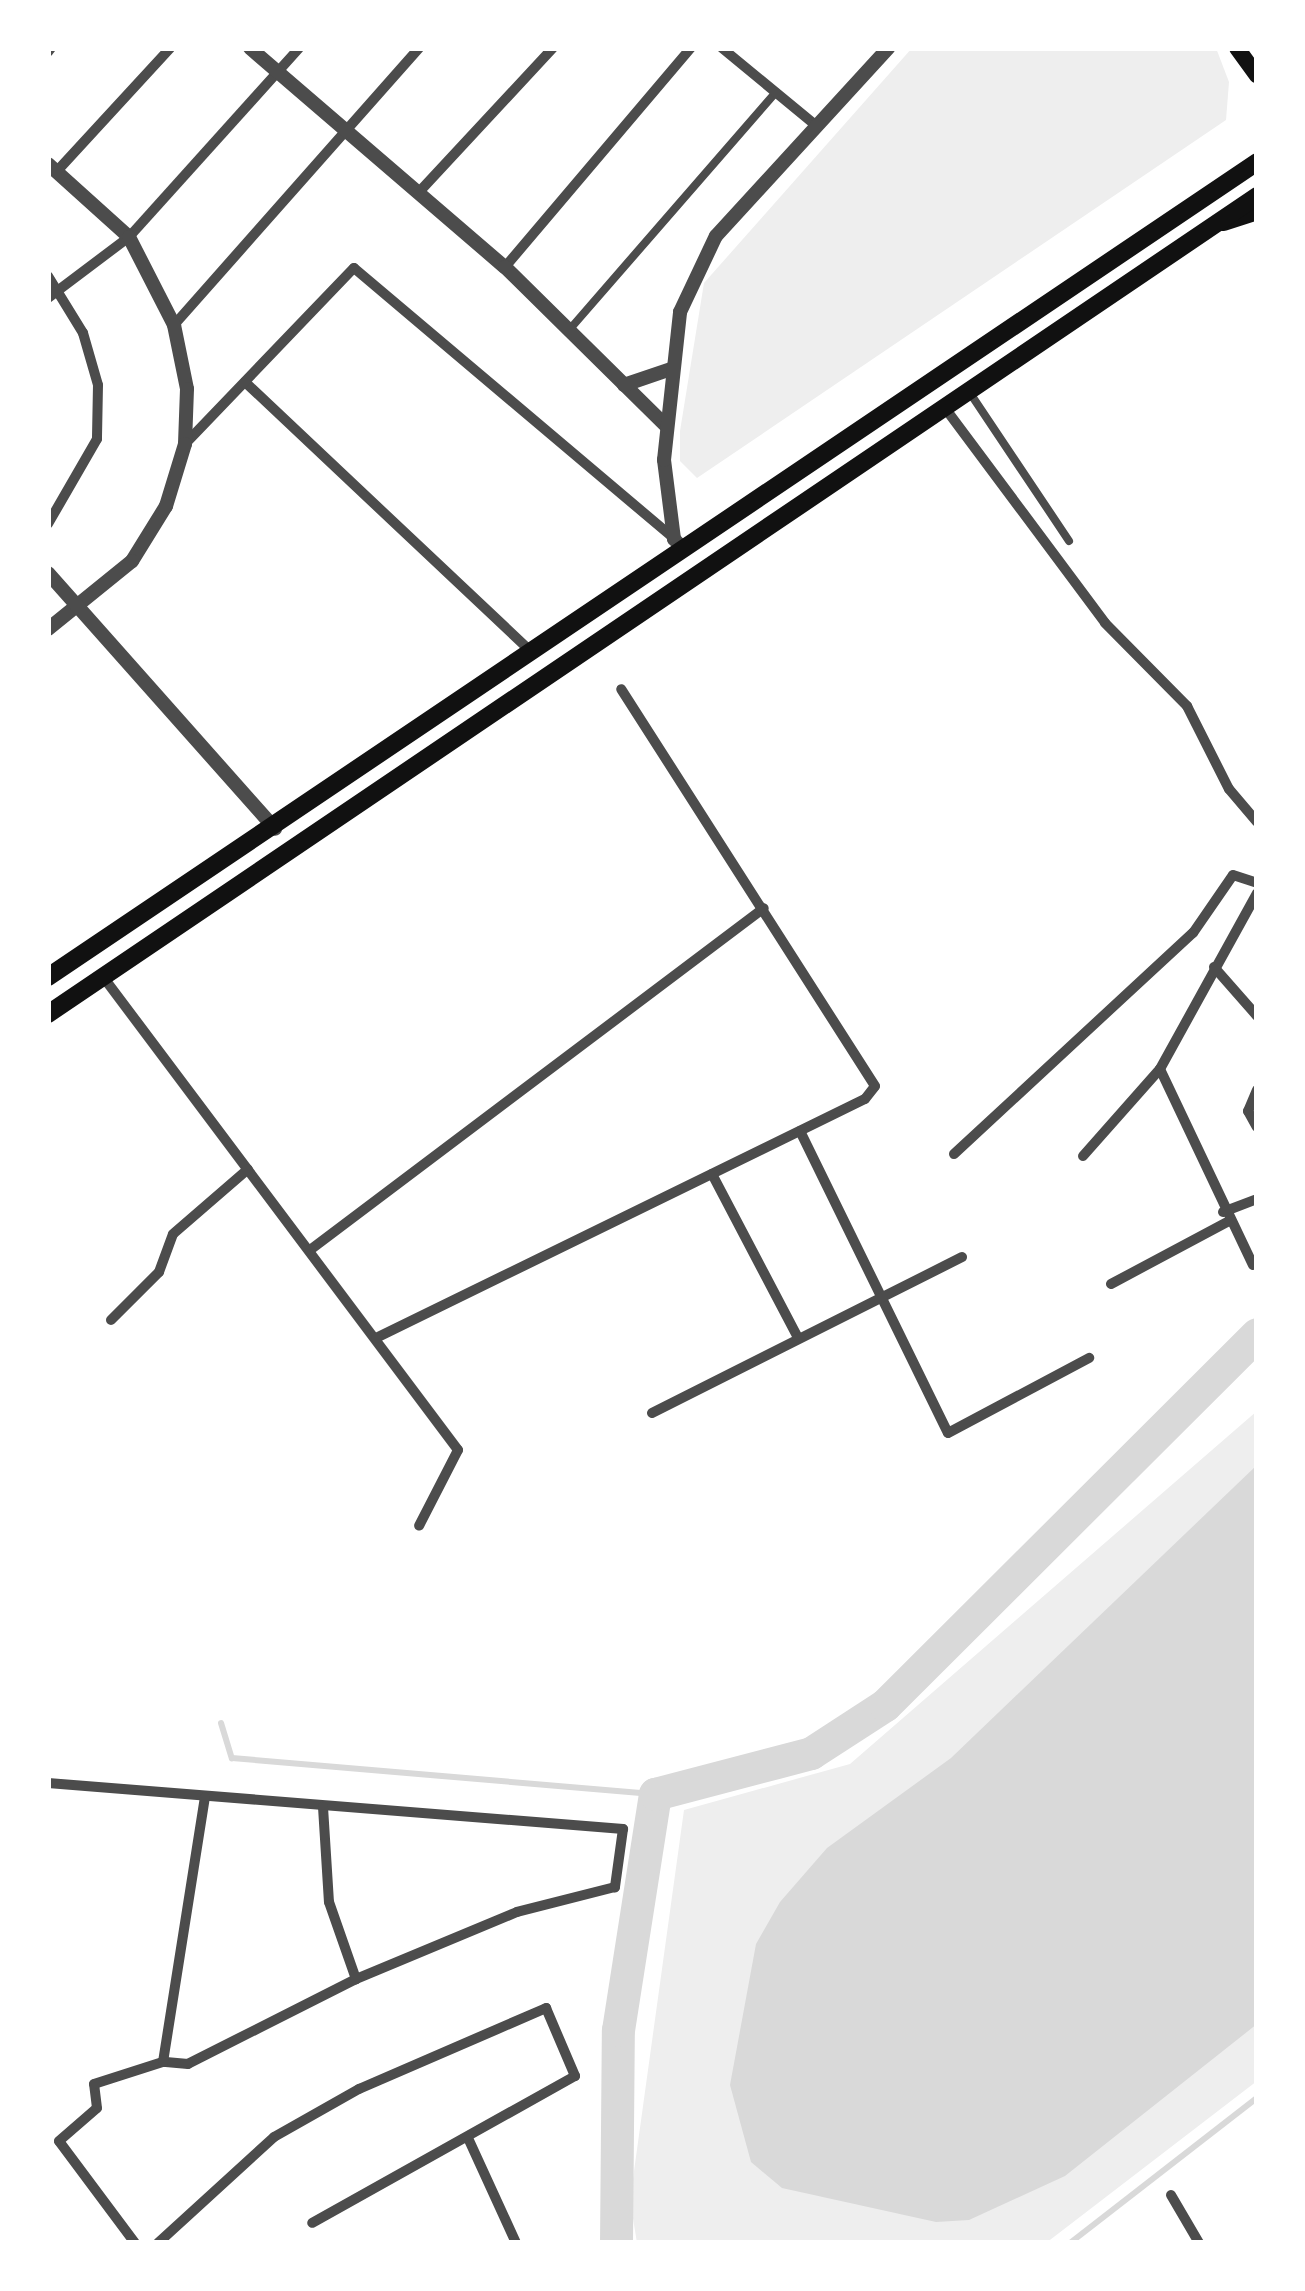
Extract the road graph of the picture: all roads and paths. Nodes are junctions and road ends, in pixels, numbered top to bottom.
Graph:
1 (170, 48) edge
2 (250, 48) edge
3 (299, 48) edge
4 (419, 48) edge
5 (554, 48) edge
6 (691, 48) edge
7 (722, 48) edge
8 (888, 48) edge
9 (1237, 48) edge
10 (278, 71) junction
11 (1257, 76) edge
12 (776, 92) junction
13 (348, 127) junction
14 (818, 127) junction
15 (1257, 162) edge
16 (53, 167) edge
17 (420, 190) junction
18 (1257, 196) edge
19 (1257, 212) edge
20 (1207, 228) junction
21 (129, 237) junction
22 (505, 267) junction
23 (48, 276) edge
24 (62, 288) junction
25 (48, 298) edge
26 (174, 325) junction
27 (568, 330) junction
28 (671, 369) junction
29 (245, 382) junction
30 (624, 385) junction
31 (969, 392) junction
32 (945, 408) junction
33 (666, 426) junction
34 (185, 445) junction
35 (48, 524) edge
36 (1069, 541) dead end
37 (679, 545) junction
38 (698, 572) junction
39 (48, 573) edge
40 (80, 610) junction
41 (48, 629) edge
42 (532, 654) junction
43 (621, 688) dead end
44 (1257, 822) edge
45 (275, 829) junction
46 (292, 854) junction
47 (1257, 883) edge
48 (1257, 893) edge
49 (764, 908) junction
50 (149, 910) junction
51 (166, 938) junction
52 (1214, 967) junction
53 (48, 977) edge
54 (104, 978) junction
55 (48, 1014) edge
56 (1257, 1016) edge
57 (1160, 1069) junction
58 (1257, 1090) edge
59 (1257, 1127) edge
60 (800, 1131) junction
61 (953, 1154) dead end
62 (1083, 1156) dead end
63 (248, 1169) junction
64 (712, 1174) junction
65 (1255, 1200) edge
66 (1225, 1217) junction
67 (310, 1250) junction
68 (962, 1257) dead end
69 (1253, 1265) dead end
70 (1111, 1284) dead end
71 (881, 1296) junction
72 (111, 1320) dead end
73 (376, 1338) junction
74 (798, 1338) junction
75 (1089, 1358) dead end
76 (652, 1413) dead end
77 (419, 1526) dead end
78 (48, 1784) edge
79 (205, 1797) junction
80 (323, 1808) junction
81 (356, 1979) junction
82 (163, 2062) junction
83 (468, 2138) junction
84 (1171, 2195) dead end
85 (313, 2223) dead end
86 (135, 2243) edge
87 (158, 2243) edge
88 (516, 2243) edge
89 (1199, 2243) edge

1 - 16 street
2 - 10 street
3 - 10 street
4 - 13 street
5 - 17 street
6 - 22 street
7 - 12 street
8 - 14 street
9 - 11 main road
10 - 13 street
10 - 21 street
12 - 14 street
12 - 27 street
13 - 17 street
13 - 26 street
14 - 28 street
15 - 37 highway
16 - 21 street
17 - 22 street
18 - 20 highway
19 - 20 main road
20 - 31 highway
21 - 24 street
21 - 26 street
22 - 27 street
23 - 24 street
24 - 25 street
24 - 35 street
26 - 34 street
27 - 30 street
28 - 30 street
28 - 33 street
29 - 34 street
29 - 37 street
29 - 42 street
30 - 33 street
31 - 32 highway
31 - 36 street
32 - 38 highway
32 - 44 street
33 - 37 street
34 - 40 street
37 - 38 highway
37 - 42 highway
38 - 46 highway
39 - 40 street
40 - 41 street
40 - 45 street
42 - 45 highway
43 - 49 street
45 - 46 highway
45 - 50 highway
46 - 51 highway
47 - 61 street
48 - 52 street
49 - 60 street
49 - 67 street
50 - 51 highway
50 - 53 highway
51 - 54 highway
52 - 56 street
52 - 57 street
54 - 55 highway
54 - 63 street
57 - 62 street
57 - 66 street
58 - 59 street
60 - 64 street
60 - 71 street
63 - 67 street
63 - 72 street
64 - 73 street
64 - 74 street
65 - 66 street
66 - 69 street
66 - 70 street
67 - 73 street
68 - 71 street
71 - 74 street
71 - 75 street
73 - 77 street
74 - 76 street
78 - 79 street
79 - 80 street
79 - 82 street
80 - 81 street
80 - 81 street
81 - 82 street
82 - 86 street
83 - 85 street
83 - 87 street
83 - 88 street
84 - 89 street

